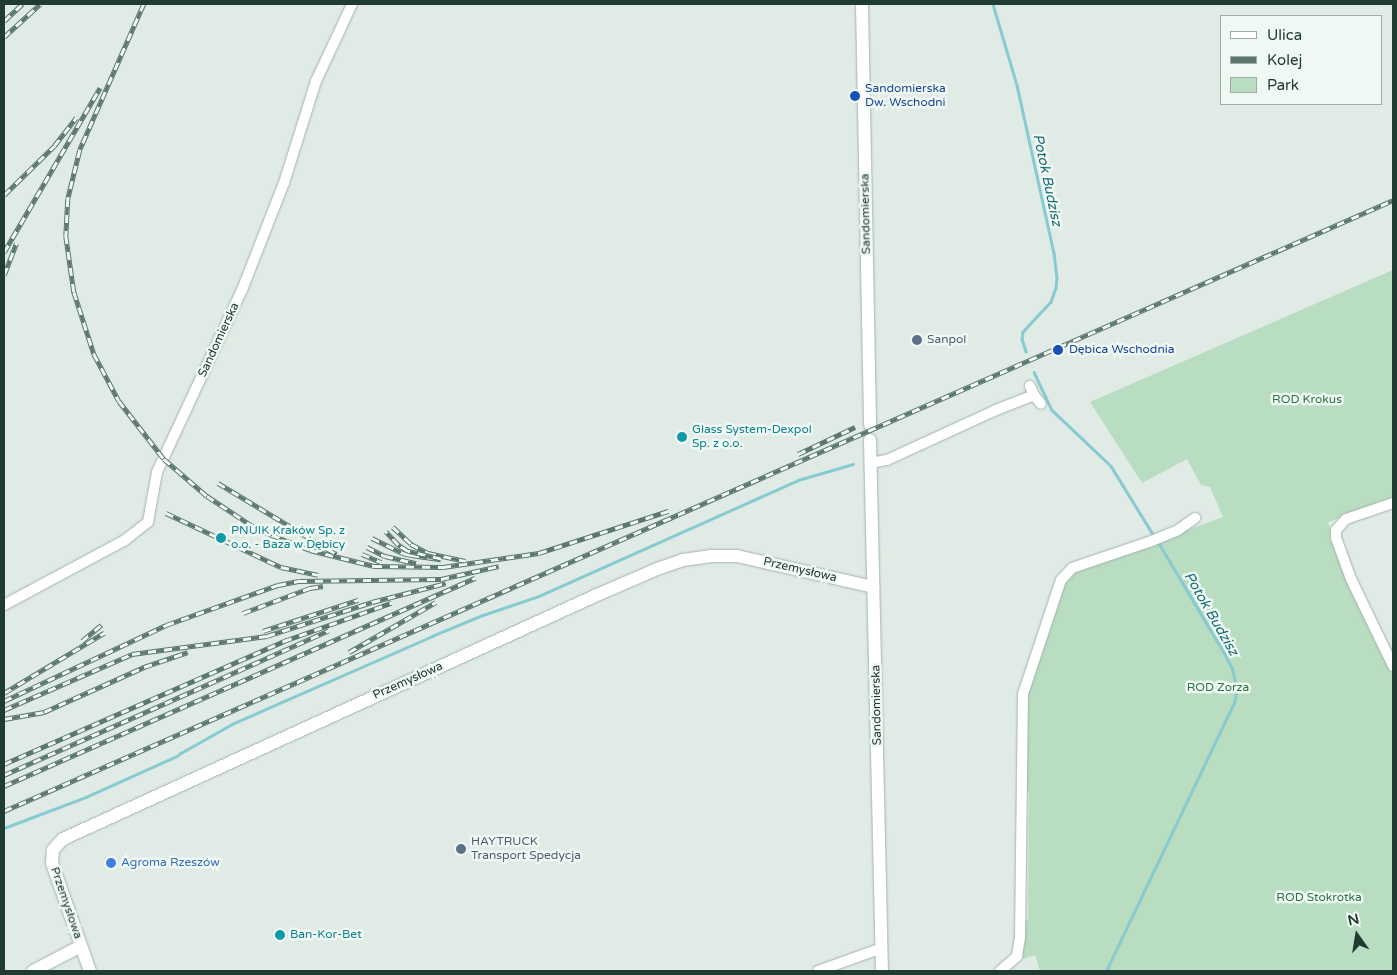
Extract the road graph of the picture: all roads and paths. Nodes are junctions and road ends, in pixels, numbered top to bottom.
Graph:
1 (352, 4) edge
2 (862, 4) edge
3 (1041, 404) dead end
4 (870, 425) dead end
5 (870, 440) dead end
6 (871, 462) junction
7 (1393, 503) edge
8 (1195, 518) dead end
9 (874, 587) junction
10 (4, 605) edge
11 (1393, 666) edge
12 (81, 946) junction
13 (882, 948) junction
14 (33, 971) edge
15 (90, 971) edge
16 (818, 971) edge
17 (882, 971) edge
18 (1000, 971) edge

1 - 10 street, Sandomierska
2 - 4 street, Sandomierska
3 - 6 street
5 - 6 street, Sandomierska
6 - 9 street, Sandomierska
7 - 11 street
8 - 18 street
9 - 12 street, Przemysłowa
9 - 13 street, Sandomierska
12 - 14 street
12 - 15 street, Przemysłowa
13 - 16 street
13 - 17 street, Sandomierska

